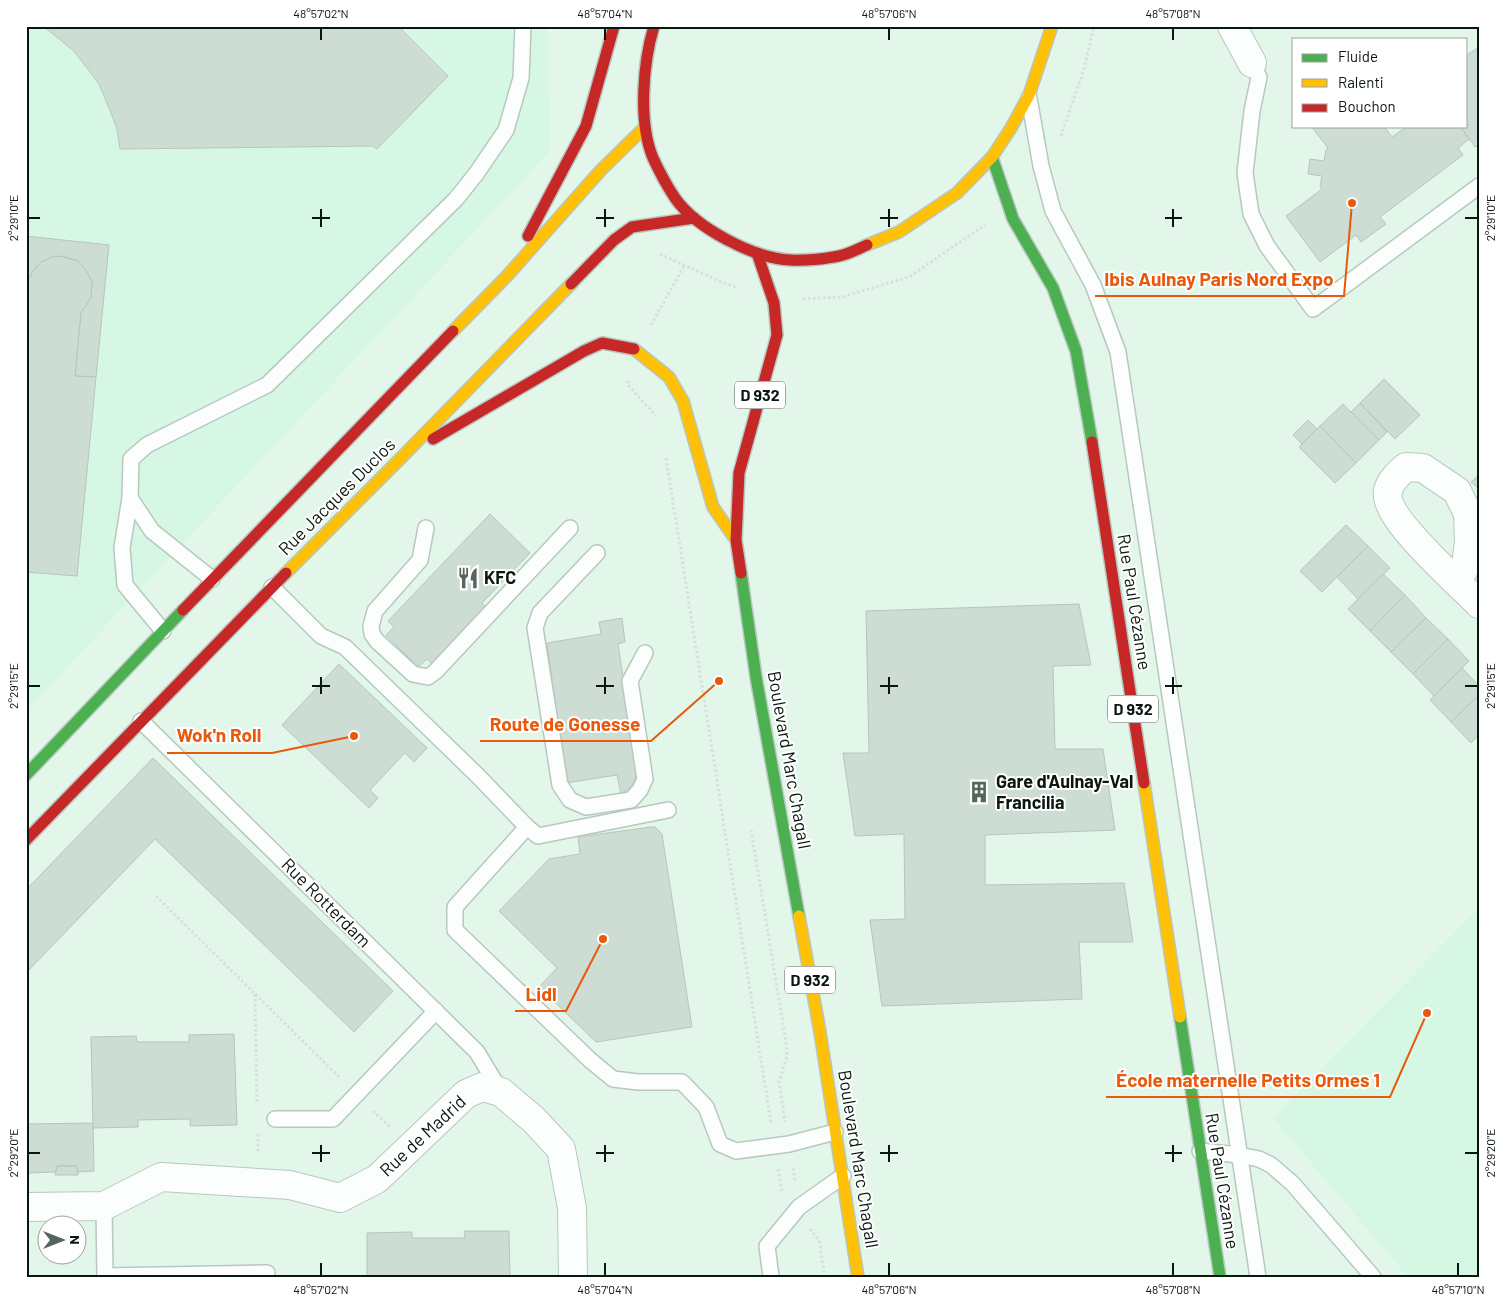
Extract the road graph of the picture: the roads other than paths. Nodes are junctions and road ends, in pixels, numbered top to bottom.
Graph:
1 (523, 26) edge
2 (614, 26) edge
3 (654, 26) edge
4 (1052, 26) edge
5 (1232, 26) edge
6 (1252, 63) joint
7 (1028, 95) junction
8 (645, 127) junction
9 (992, 157) junction
10 (1479, 186) edge
11 (694, 218) junction
12 (757, 253) junction
13 (507, 276) junction
14 (402, 458) junction
15 (130, 498) junction
16 (426, 528) dead end
17 (570, 528) dead end
18 (736, 540) junction
19 (597, 553) dead end
20 (212, 579) junction
21 (1457, 582) dead end
22 (272, 587) junction
23 (1479, 604) edge
24 (163, 631) junction
25 (645, 653) dead end
26 (141, 721) junction
27 (26, 776) edge
28 (668, 810) dead end
29 (527, 827) junction
30 (26, 840) edge
31 (436, 1011) junction
32 (501, 1092) junction
33 (275, 1120) dead end
34 (835, 1132) junction
35 (1200, 1151) junction
36 (1239, 1154) junction
37 (843, 1176) junction
38 (104, 1206) junction
39 (26, 1207) edge
40 (268, 1273) dead end
41 (105, 1276) edge
42 (573, 1277) edge
43 (771, 1277) edge
44 (858, 1277) edge
45 (1220, 1277) edge
46 (1258, 1277) edge
47 (1373, 1277) edge

1 - 15 lane
2 - 13 main road
3 - 8 main road
4 - 7 main road
5 - 6 street
6 - 10 lane
7 - 9 main road
7 - 36 lane
8 - 11 main road
8 - 13 main road, Rue Jacques Duclos
9 - 12 main road
9 - 35 main road, Rue Paul Cézanne / D 932
11 - 12 main road
11 - 14 main road, Rue Jacques Duclos
12 - 18 main road, Boulevard Marc Chagall / D 932
13 - 20 main road, Rue Jacques Duclos
14 - 18 main road
14 - 22 main road, Rue Jacques Duclos
15 - 20 lane
15 - 24 lane
16 - 17 lane
18 - 34 main road, Boulevard Marc Chagall / D 932
19 - 25 lane
20 - 24 main road, Rue Jacques Duclos
21 - 23 street
22 - 26 main road, Rue Jacques Duclos
22 - 29 lane
24 - 27 main road, Rue Jacques Duclos
26 - 30 main road, Rue Jacques Duclos
26 - 31 lane, Rue Rotterdam
28 - 29 lane
29 - 34 lane
31 - 32 lane, Rue Rotterdam
31 - 33 lane
32 - 38 street, Rue de Madrid
32 - 42 street
34 - 37 main road, Boulevard Marc Chagall / D 932
35 - 36 lane
35 - 45 main road, Rue Paul Cézanne / D 932
36 - 46 lane
36 - 47 lane
37 - 43 lane
37 - 44 main road, Boulevard Marc Chagall / D 932
38 - 39 street, Rue de Madrid
38 - 41 lane
40 - 41 lane

